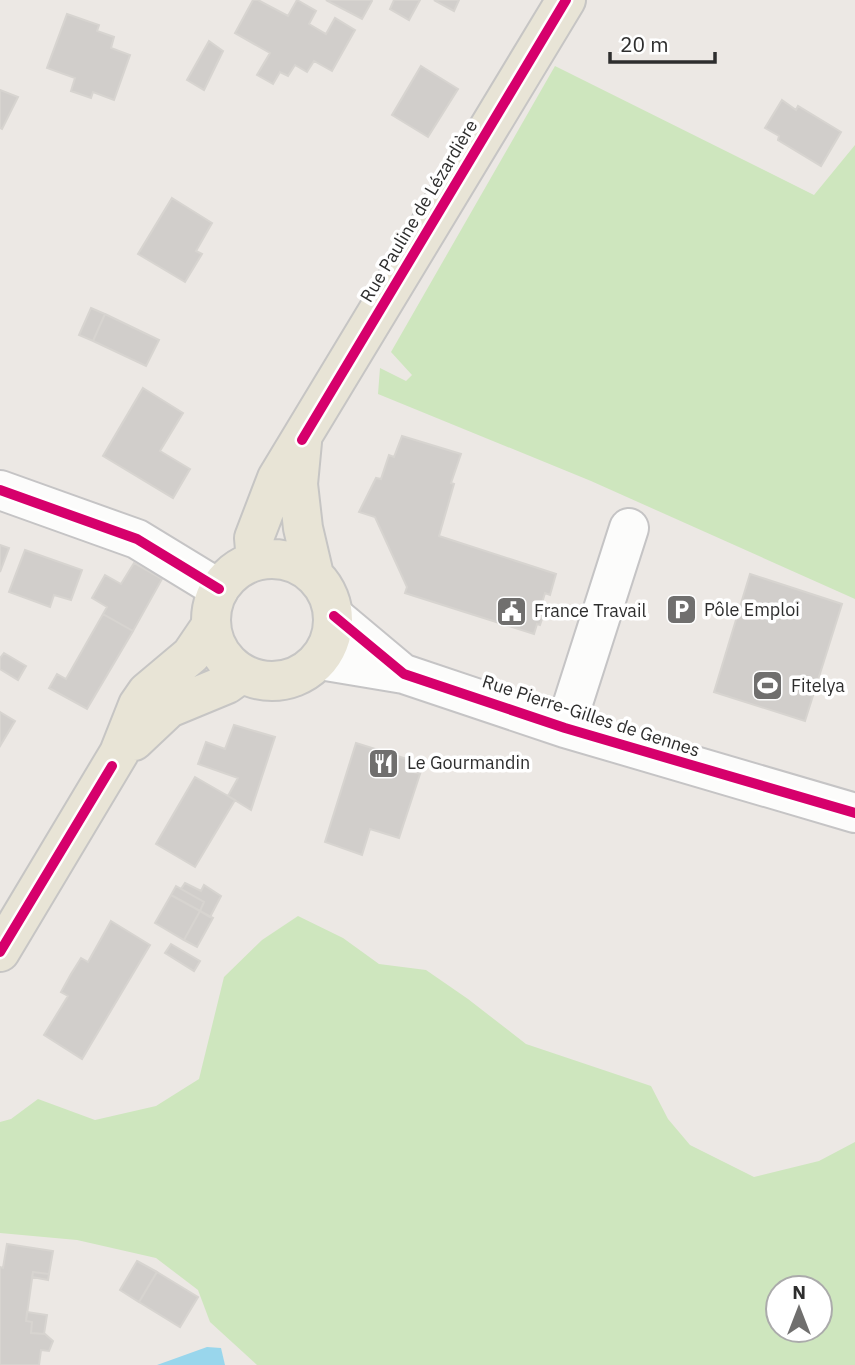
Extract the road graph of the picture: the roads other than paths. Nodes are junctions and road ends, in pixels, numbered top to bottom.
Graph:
1 (566, 0) edge
2 (302, 440) junction
3 (0, 490) edge
4 (629, 528) dead end
5 (256, 561) junction
6 (314, 575) junction
7 (219, 589) junction
8 (334, 616) junction
9 (210, 627) junction
10 (320, 660) junction
11 (242, 674) junction
12 (404, 674) junction
13 (565, 728) junction
14 (119, 753) junction
15 (855, 813) edge
16 (0, 952) edge

1 - 2 main road, Rue Pauline de Lézardière
2 - 5 main road, Rue Pauline de Lézardière
2 - 6 main road, Rue Pauline de Lézardière
3 - 7 street
4 - 13 street
5 - 6 main road
5 - 7 main road
6 - 8 main road
7 - 9 main road
8 - 10 main road
8 - 12 street, Rue Pierre-Gilles de Gennes
9 - 11 main road
9 - 14 main road
10 - 11 main road
10 - 12 street, Rue Pierre-Gilles de Gennes
11 - 14 main road
12 - 13 street, Rue Pierre-Gilles de Gennes
13 - 15 street, Rue Pierre-Gilles de Gennes
14 - 16 main road

